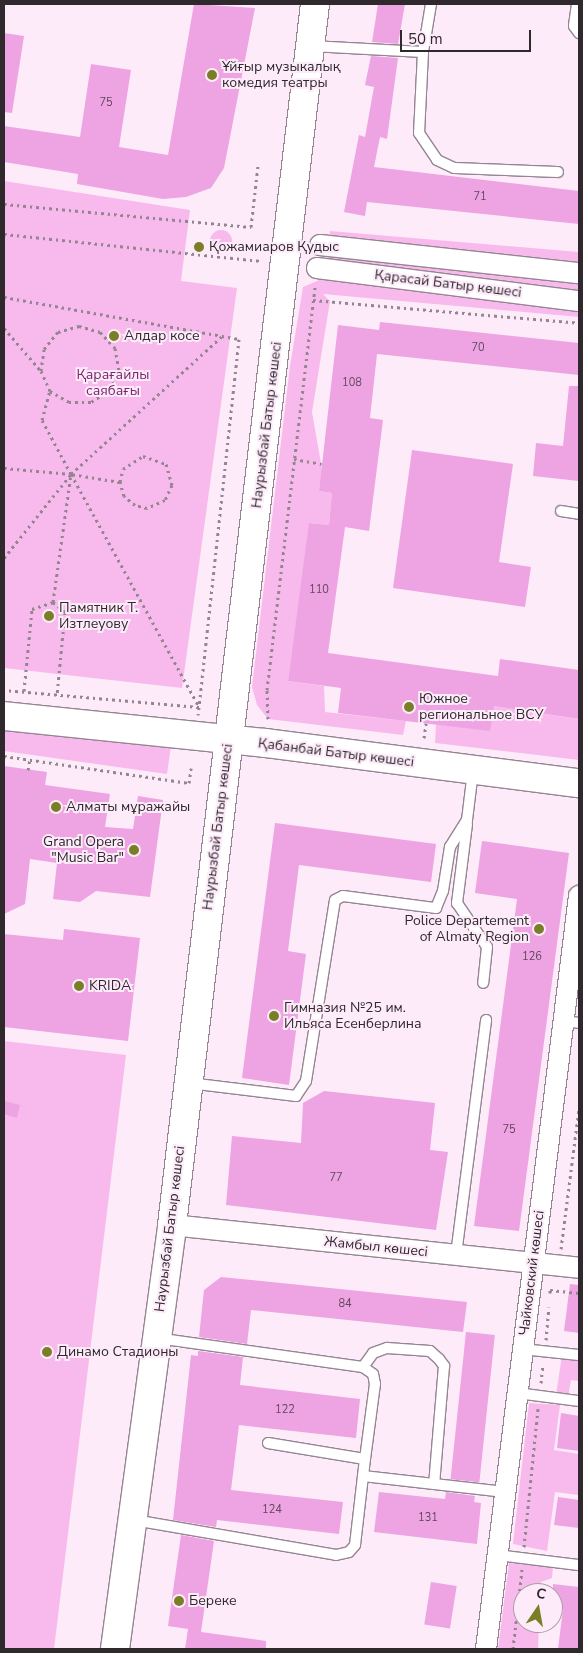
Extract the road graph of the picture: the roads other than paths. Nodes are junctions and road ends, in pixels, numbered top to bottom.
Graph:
1 (315, 4) edge
2 (431, 4) edge
3 (577, 4) edge
4 (579, 33) edge
5 (310, 46) junction
6 (423, 52) junction
7 (558, 172) dead end
8 (320, 245) dead end
9 (317, 268) road end
10 (579, 273) edge
11 (579, 301) edge
12 (561, 511) dead end
13 (579, 514) edge
14 (4, 716) edge
15 (228, 740) junction
16 (473, 770) junction
17 (579, 783) edge
18 (467, 820) junction
19 (579, 896) edge
20 (483, 983) dead end
21 (486, 1020) dead end
22 (563, 1026) edge
23 (188, 1083) junction
24 (172, 1225) junction
25 (456, 1255) junction
26 (575, 1260) edge
27 (533, 1265) junction
28 (156, 1338) junction
29 (522, 1349) junction
30 (579, 1355) edge
31 (363, 1366) junction
32 (517, 1393) junction
33 (579, 1401) edge
34 (268, 1443) dead end
35 (366, 1459) junction
36 (363, 1476) junction
37 (434, 1484) junction
38 (505, 1492) junction
39 (132, 1520) junction
40 (497, 1554) junction
41 (579, 1565) edge
42 (115, 1649) edge
43 (486, 1649) edge

1 - 5 main road, Наурызбай Батыр көшесі
2 - 6 lane
3 - 4 lane
5 - 6 lane
5 - 15 main road, Наурызбай Батыр көшесі
6 - 7 lane
8 - 10 street, Қарасай Батыр көшесі
9 - 11 street, Қарасай Батыр көшесі
12 - 13 lane
14 - 15 main road, Қабанбай Батыр көшесі
15 - 16 main road, Қабанбай Батыр көшесі
15 - 23 main road, Наурызбай Батыр көшесі
16 - 17 main road, Қабанбай Батыр көшесі
16 - 18 lane
18 - 20 lane
18 - 23 lane
19 - 22 street, Чайковский көшесі
21 - 25 lane
22 - 27 street, Чайковский көшесі
23 - 24 main road, Наурызбай Батыр көшесі
24 - 25 street, Жамбыл көшесі
24 - 28 main road, Наурызбай Батыр көшесі
25 - 27 street, Жамбыл көшесі
26 - 27 street, Жамбыл көшесі
27 - 29 street, Чайковский көшесі
28 - 31 lane
28 - 39 main road, Наурызбай Батыр көшесі
29 - 30 lane
29 - 32 street, Чайковский көшесі
31 - 35 lane
31 - 37 lane
32 - 33 lane
32 - 38 street, Чайковский көшесі
34 - 35 lane
35 - 36 lane
36 - 37 lane
36 - 39 lane
37 - 38 lane
38 - 40 street, Чайковский көшесі
39 - 42 main road, Наурызбай Батыр көшесі
40 - 41 lane
40 - 43 street, Чайковский көшесі

